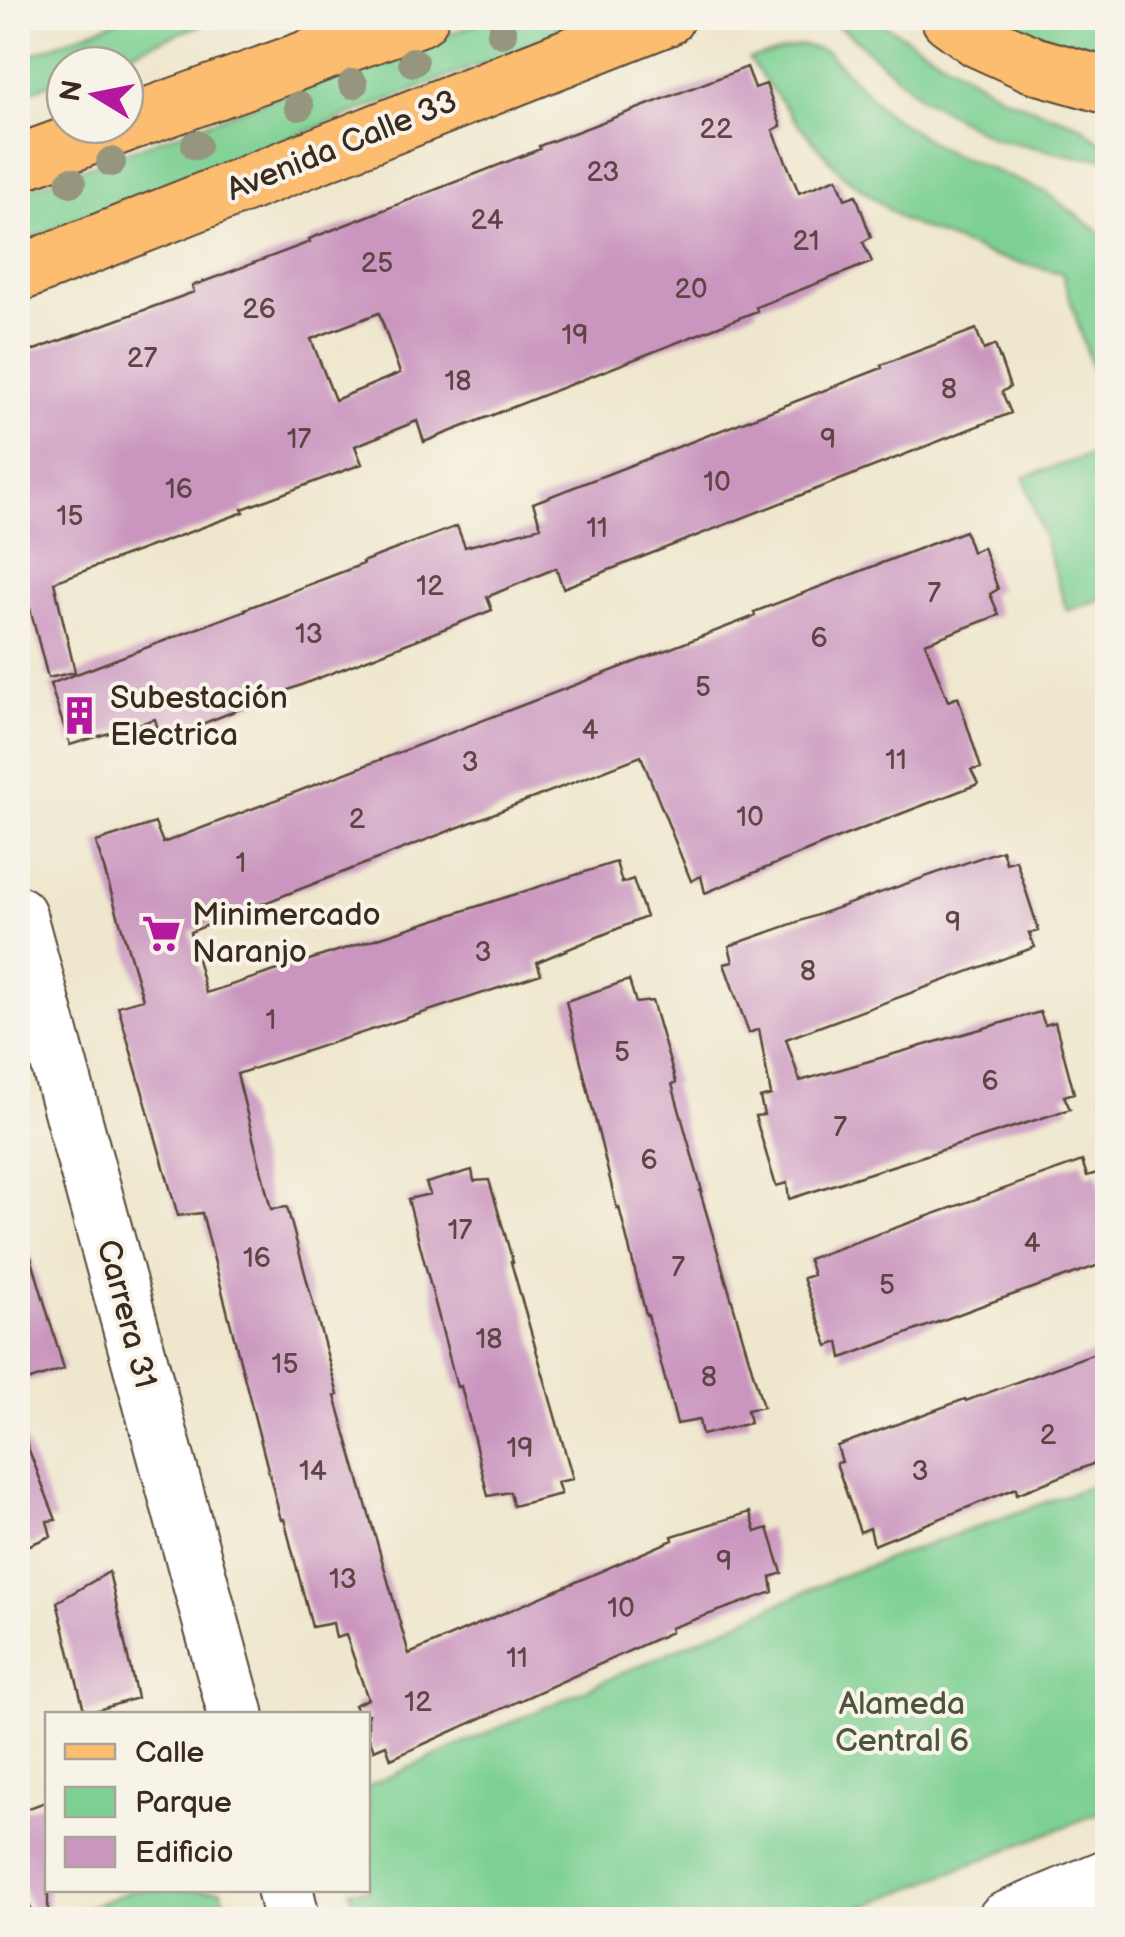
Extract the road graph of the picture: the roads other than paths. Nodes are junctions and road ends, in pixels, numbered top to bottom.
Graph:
1 (420, 18) edge
2 (666, 18) edge
3 (949, 18) edge
4 (1106, 88) edge
5 (145, 117) edge
6 (68, 145) edge
7 (18, 163) edge
8 (18, 274) edge
9 (18, 914) edge
10 (225, 1711) edge
11 (1108, 1878) edge
12 (285, 1892) edge
13 (292, 1920) edge
14 (1005, 1920) edge

1 - 5 main road
2 - 8 main road, Avenida Calle 33
3 - 4 main road
6 - 7 main road
9 - 10 street, Carrera 31
11 - 14 street
12 - 13 street

